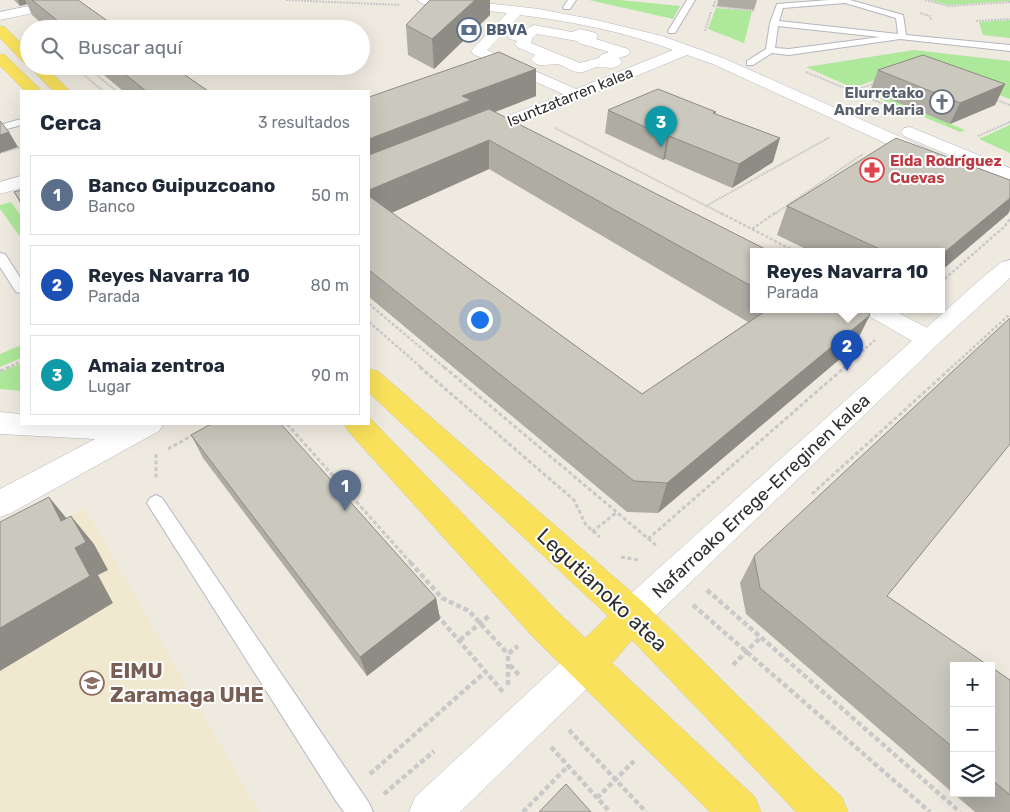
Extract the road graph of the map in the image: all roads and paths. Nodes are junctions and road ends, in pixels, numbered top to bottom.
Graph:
1 (76, 0) edge
2 (423, 0) edge
3 (691, 0) edge
4 (716, 0) edge
5 (925, 0) edge
6 (1010, 2) edge
7 (570, 3) edge
8 (516, 5) edge
9 (713, 6) junction
10 (756, 11) dead end
11 (0, 16) edge
12 (774, 23) junction
13 (0, 30) edge
14 (672, 31) junction
15 (705, 31) dead end
16 (902, 36) junction
17 (1010, 48) edge
18 (688, 49) junction
19 (770, 50) junction
20 (20, 51) edge
21 (0, 58) edge
22 (750, 63) junction
23 (608, 66) joint
24 (45, 75) edge
25 (84, 75) edge
26 (97, 75) edge
27 (881, 81) edge
28 (33, 90) edge
29 (61, 90) edge
30 (102, 90) edge
31 (115, 90) edge
32 (855, 91) dead end
33 (575, 94) junction
34 (991, 98) edge
35 (1010, 105) edge
36 (20, 122) edge
37 (511, 122) junction
38 (1010, 122) edge
39 (551, 126) dead end
40 (0, 128) edge
41 (529, 131) edge
42 (830, 137) dead end
43 (975, 137) dead end
44 (458, 143) edge
45 (20, 147) edge
46 (0, 153) edge
47 (864, 153) dead end
48 (20, 170) edge
49 (967, 173) edge
50 (1010, 175) edge
51 (0, 176) edge
52 (20, 182) edge
53 (0, 188) edge
54 (706, 206) junction
55 (1010, 219) edge
56 (752, 230) junction
57 (788, 248) edge
58 (0, 257) edge
59 (1010, 268) edge
60 (945, 278) edge
61 (20, 287) edge
62 (370, 305) edge
63 (881, 313) edge
64 (1010, 314) edge
65 (897, 321) junction
66 (370, 323) edge
67 (928, 339) junction
68 (20, 361) edge
69 (0, 370) edge
70 (370, 379) edge
71 (0, 423) edge
72 (20, 424) edge
73 (71, 425) edge
74 (288, 425) edge
75 (359, 425) edge
76 (142, 427) edge
77 (808, 498) dead end
78 (156, 503) joint
79 (0, 504) edge
80 (648, 539) junction
81 (607, 544) dead end
82 (615, 550) dead end
83 (622, 557) dead end
84 (638, 561) dead end
85 (675, 576) junction
86 (714, 583) dead end
87 (706, 590) junction
88 (434, 610) edge
89 (632, 615) junction
90 (508, 654) dead end
91 (586, 664) junction
92 (510, 665) dead end
93 (484, 673) junction
94 (536, 712) junction
95 (568, 766) junction
96 (347, 794) junction
97 (360, 812) edge
98 (430, 812) edge
99 (523, 812) edge
100 (610, 812) edge
101 (646, 812) edge
102 (740, 812) edge
103 (827, 812) edge
104 (930, 812) edge
105 (960, 812) edge

1 - 11 street
2 - 8 street
3 - 14 lane
4 - 9 path
5 - 6 path
7 - 8 street
7 - 14 street
8 - 18 street
8 - 33 street
9 - 10 path
9 - 15 path
12 - 16 lane
12 - 16 lane
12 - 19 lane
13 - 20 main road
14 - 22 street
16 - 17 lane
16 - 19 lane
18 - 33 street, Isuntzatarren kalea
18 - 49 street
19 - 22 lane
21 - 28 main road
22 - 50 street
23 - 23 street
24 - 29 main road
25 - 30 path
26 - 31 path
27 - 32 path
33 - 37 street, Isuntzatarren kalea
34 - 35 path
36 - 40 lane
37 - 41 street
37 - 44 street, Isuntzatarren kalea
38 - 43 path
39 - 54 path
42 - 54 path
45 - 46 path
47 - 56 path
48 - 51 street
52 - 53 street
54 - 56 path
55 - 60 path
56 - 57 path
58 - 61 lane
59 - 67 street, Nafarroako Errege-Erreginen kalea
62 - 80 path
63 - 65 street
64 - 77 path
65 - 67 street
65 - 80 path
66 - 81 path
67 - 85 street, Nafarroako Errege-Erreginen kalea
68 - 69 path
70 - 89 main road, Legutianoko atea
71 - 72 street
73 - 76 street
74 - 90 path
75 - 91 main road
76 - 78 path
76 - 79 street
78 - 96 lane
80 - 85 path
82 - 83 path
84 - 85 path
85 - 87 path
85 - 89 street, Nafarroako Errege-Erreginen kalea
85 - 104 path
86 - 87 path
87 - 105 path
88 - 93 path
89 - 91 main road, Nafarroako Errege-Erreginen kalea
89 - 103 main road, Legutianoko atea
91 - 94 street, Nafarroako Errege-Erreginen kalea
91 - 102 main road
92 - 94 path
93 - 94 path
93 - 96 path
94 - 95 path
94 - 98 street, Nafarroako Errege-Erreginen kalea
94 - 101 path
95 - 99 path
95 - 100 path
96 - 97 lane

